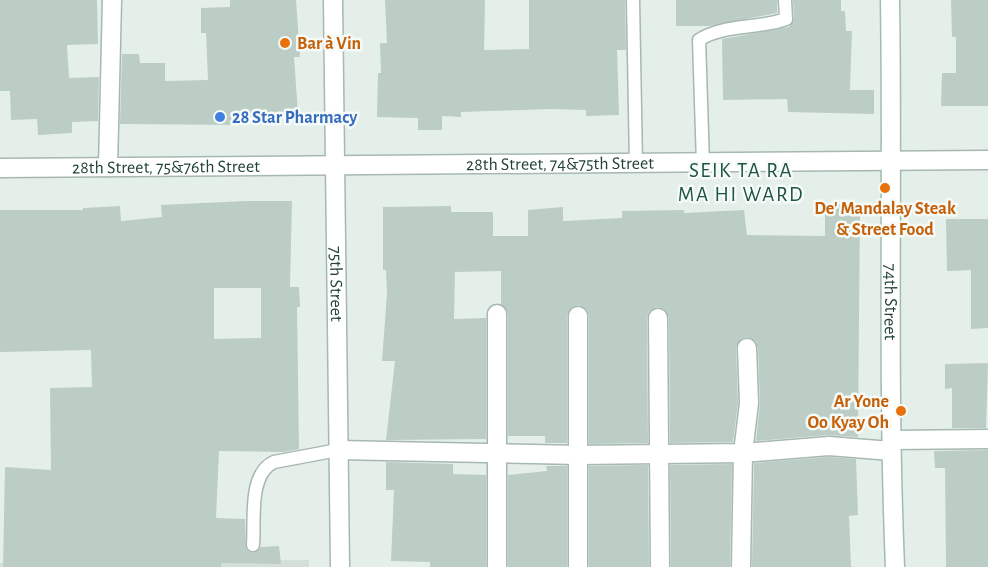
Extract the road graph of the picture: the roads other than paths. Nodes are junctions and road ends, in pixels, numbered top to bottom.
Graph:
1 (112, 0) edge
2 (333, 0) edge
3 (633, 0) edge
4 (785, 0) edge
5 (890, 0) edge
6 (988, 160) edge
7 (892, 162) junction
8 (703, 164) junction
9 (636, 165) junction
10 (108, 167) junction
11 (333, 167) junction
12 (0, 168) edge
13 (497, 314) dead end
14 (578, 316) dead end
15 (658, 318) dead end
16 (747, 348) dead end
17 (988, 438) edge
18 (891, 445) junction
19 (338, 450) junction
20 (497, 452) junction
21 (659, 453) junction
22 (743, 453) junction
23 (579, 455) junction
24 (253, 544) dead end
25 (340, 567) edge
26 (497, 567) edge
27 (578, 567) edge
28 (660, 567) edge
29 (741, 567) edge
30 (894, 567) edge

1 - 10 street
2 - 11 street, 75th Street
3 - 9 lane
4 - 8 lane
5 - 7 street, 74th Street
6 - 7 street, 28th Street, 74&75th Street
7 - 8 street, 28th Street, 74&75th Street
7 - 18 street, 74th Street
8 - 9 street, 28th Street, 74&75th Street
9 - 11 street, 28th Street, 74&75th Street
10 - 11 street, 28th Street, 75&76th Street
10 - 12 street, 28th Street, 75&76th Street
11 - 19 street, 75th Street
13 - 20 street
14 - 23 street
15 - 21 street
16 - 22 street
17 - 18 street
18 - 22 street
18 - 30 street, 74th Street
19 - 20 street
19 - 24 lane
19 - 25 street, 75th Street
20 - 23 street
20 - 26 street
21 - 22 street
21 - 23 street
21 - 28 street
22 - 29 street
23 - 27 street

